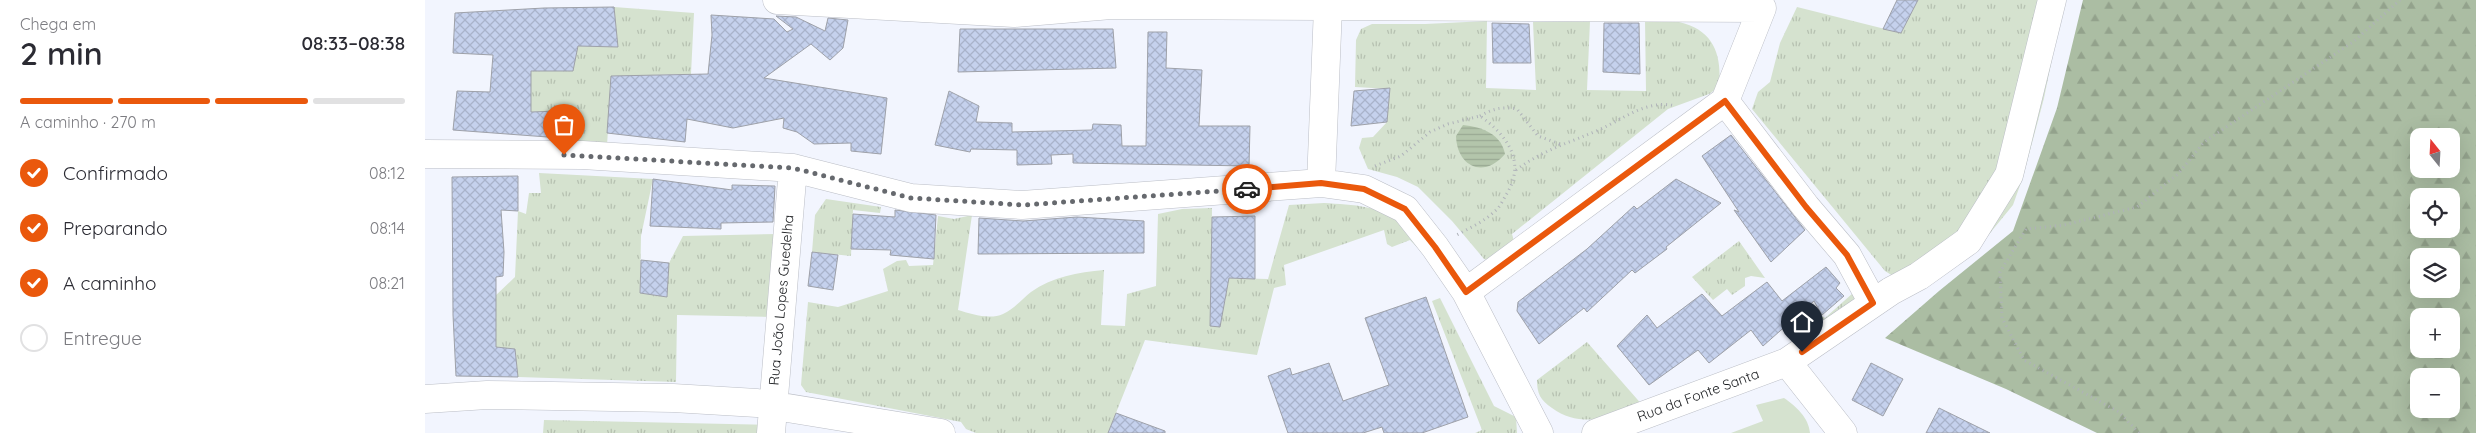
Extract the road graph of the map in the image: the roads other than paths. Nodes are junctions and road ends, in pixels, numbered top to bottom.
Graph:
1 (777, 0) edge
2 (2052, 0) edge
3 (1111, 2) edge
4 (1764, 4) edge
5 (1328, 7) junction
6 (1725, 101) junction
7 (425, 154) edge
8 (793, 168) junction
9 (1321, 183) junction
10 (1466, 292) junction
11 (1873, 303) junction
12 (1787, 362) junction
13 (425, 399) edge
14 (772, 404) junction
15 (771, 433) edge
16 (941, 433) edge
17 (1539, 433) edge
18 (1596, 433) edge
19 (1843, 433) edge

1 - 3 street
2 - 11 street, Rua da Fonte Santa
3 - 5 street
4 - 5 street
4 - 6 street
5 - 9 street
6 - 10 street
6 - 11 street
7 - 8 street
8 - 9 street
8 - 14 street, Rua João Lopes Guedelha
9 - 10 street
10 - 17 street
11 - 12 street, Rua da Fonte Santa
12 - 18 street, Rua da Fonte Santa
12 - 19 street
13 - 14 street
14 - 15 street, Rua João Lopes Guedelha
14 - 16 street

